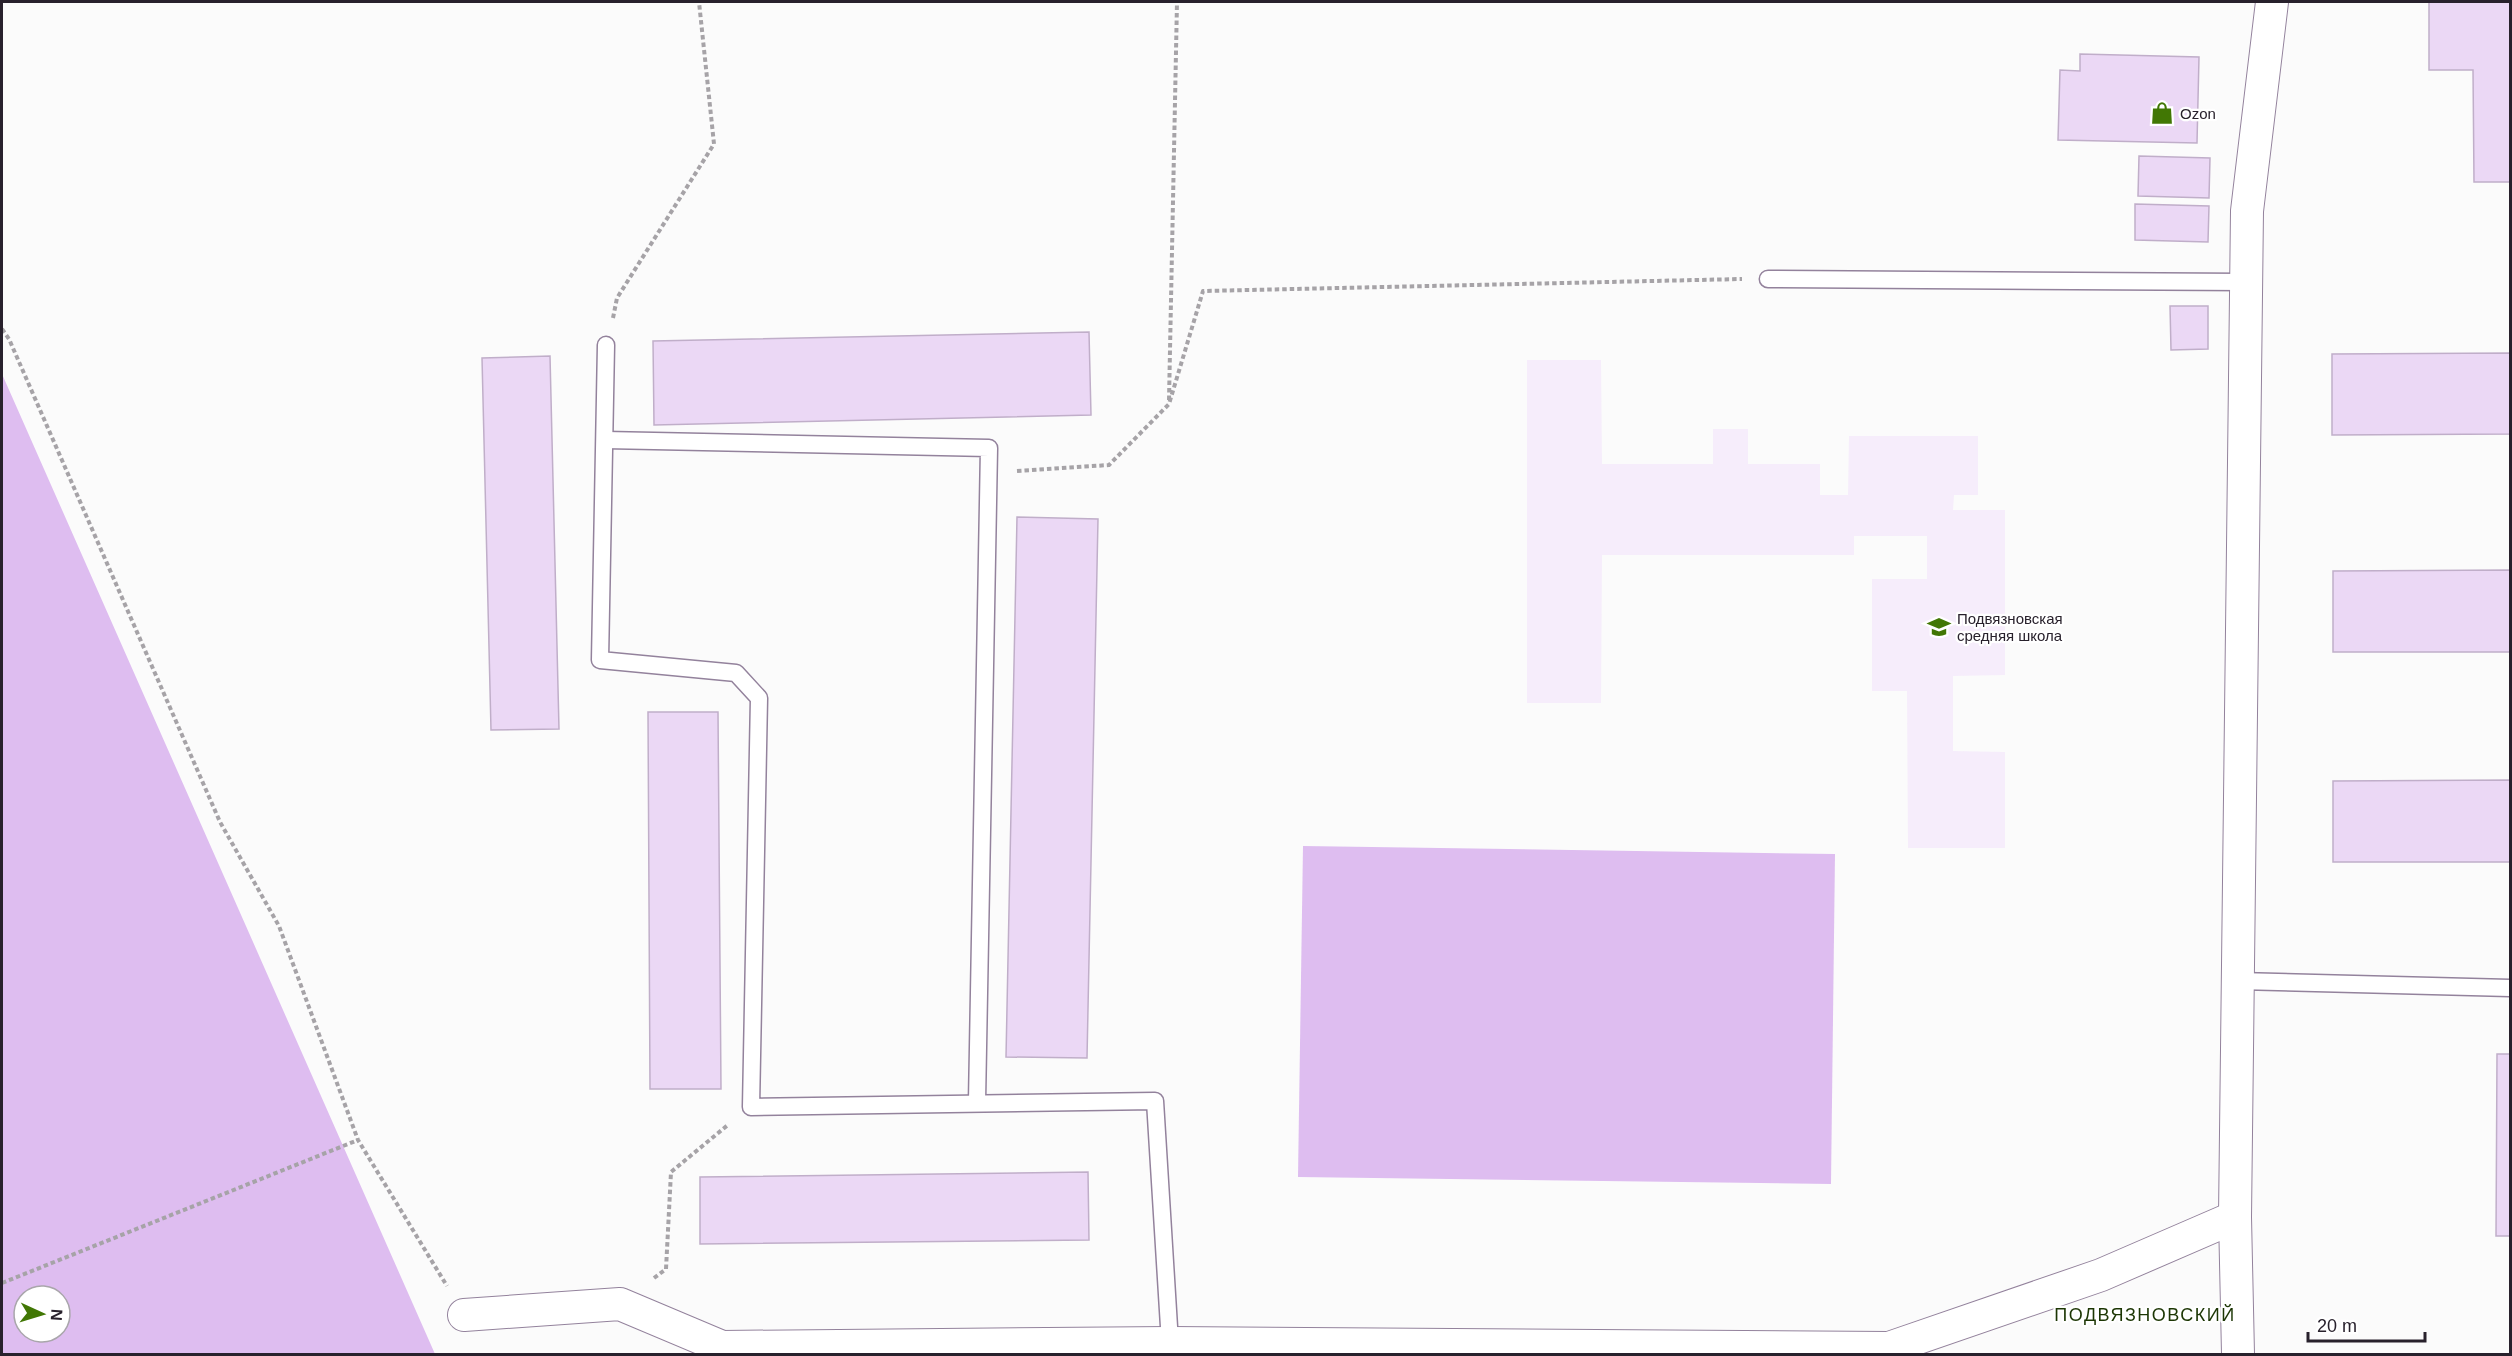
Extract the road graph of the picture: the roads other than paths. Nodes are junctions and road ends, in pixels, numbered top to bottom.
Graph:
1 (2272, 2) edge
2 (1768, 279) road end
3 (2246, 282) junction
4 (606, 345) road end
5 (605, 440) junction
6 (2238, 981) junction
7 (2511, 988) edge
8 (977, 1102) junction
9 (2235, 1217) junction
10 (464, 1315) road end
11 (1170, 1343) junction
12 (2238, 1354) edge

1 - 3 street
2 - 3 lane
3 - 6 street
4 - 5 lane
5 - 8 lane
5 - 8 lane
6 - 7 lane
6 - 9 street
8 - 11 lane
9 - 11 street
9 - 12 street
10 - 11 street

